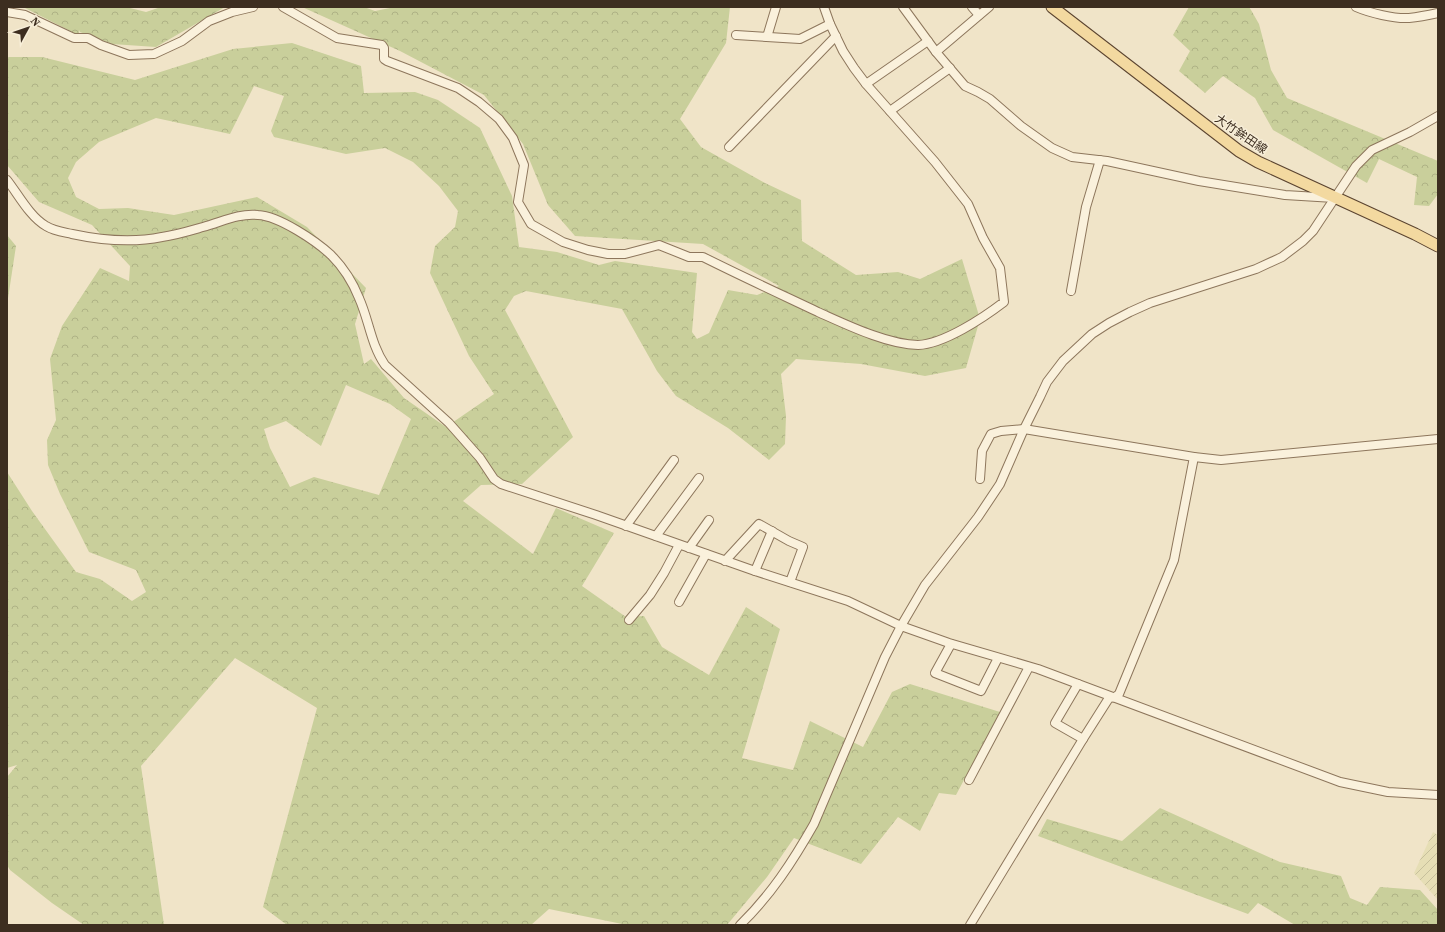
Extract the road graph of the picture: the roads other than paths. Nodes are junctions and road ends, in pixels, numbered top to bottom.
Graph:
1 (253, 7) edge
2 (283, 7) edge
3 (776, 7) edge
4 (824, 7) edge
5 (902, 7) edge
6 (972, 7) edge
7 (989, 7) edge
8 (1052, 7) edge
9 (1356, 7) edge
10 (7, 12) edge
11 (1438, 13) edge
12 (979, 14) junction
13 (830, 24) junction
14 (736, 35) dead end
15 (836, 36) junction
16 (767, 37) junction
17 (928, 41) junction
18 (936, 52) junction
19 (950, 68) junction
20 (866, 84) junction
21 (890, 111) junction
22 (1438, 116) edge
23 (729, 147) dead end
24 (1100, 160) junction
25 (7, 180) edge
26 (1334, 198) junction
27 (1438, 246) edge
28 (1070, 291) dead end
29 (1024, 429) junction
30 (1438, 439) edge
31 (1194, 457) junction
32 (674, 460) dead end
33 (699, 478) dead end
34 (980, 478) dead end
35 (709, 520) dead end
36 (626, 526) junction
37 (772, 531) junction
38 (656, 536) junction
39 (679, 545) junction
40 (689, 548) junction
41 (706, 554) junction
42 (725, 561) junction
43 (755, 571) junction
44 (790, 582) junction
45 (679, 602) dead end
46 (629, 620) dead end
47 (901, 626) junction
48 (951, 644) junction
49 (998, 658) junction
50 (1029, 667) junction
51 (1078, 684) junction
52 (1115, 697) junction
53 (1083, 739) junction
54 (969, 780) dead end
55 (1438, 795) edge
56 (740, 925) edge
57 (970, 925) edge

1 - 10 street
2 - 21 street
3 - 16 street
4 - 13 street
5 - 17 street
6 - 12 street
7 - 12 street
8 - 26 main road, 大竹鉾田線
9 - 11 street
12 - 18 street
13 - 15 street
13 - 16 street
14 - 16 street
15 - 20 street
15 - 23 street
17 - 18 street
17 - 20 street
18 - 19 street
19 - 21 street
19 - 24 street
20 - 21 street
22 - 26 street
24 - 26 street
24 - 28 street
25 - 36 street
26 - 27 main road, 大竹鉾田線
26 - 29 street
29 - 31 street
29 - 34 street
29 - 47 street
30 - 31 street
31 - 52 street
32 - 36 street
33 - 38 street
35 - 40 street
36 - 38 street
37 - 42 street
37 - 43 street
37 - 44 street
38 - 39 street
39 - 40 street
39 - 46 street
40 - 41 street
41 - 42 street
41 - 45 street
42 - 43 street
43 - 44 street
44 - 47 street
47 - 48 street
47 - 56 street
48 - 49 street
48 - 49 street
49 - 50 street
50 - 51 street
50 - 54 street
51 - 52 street
51 - 53 street
52 - 53 street
52 - 55 street
53 - 57 street

